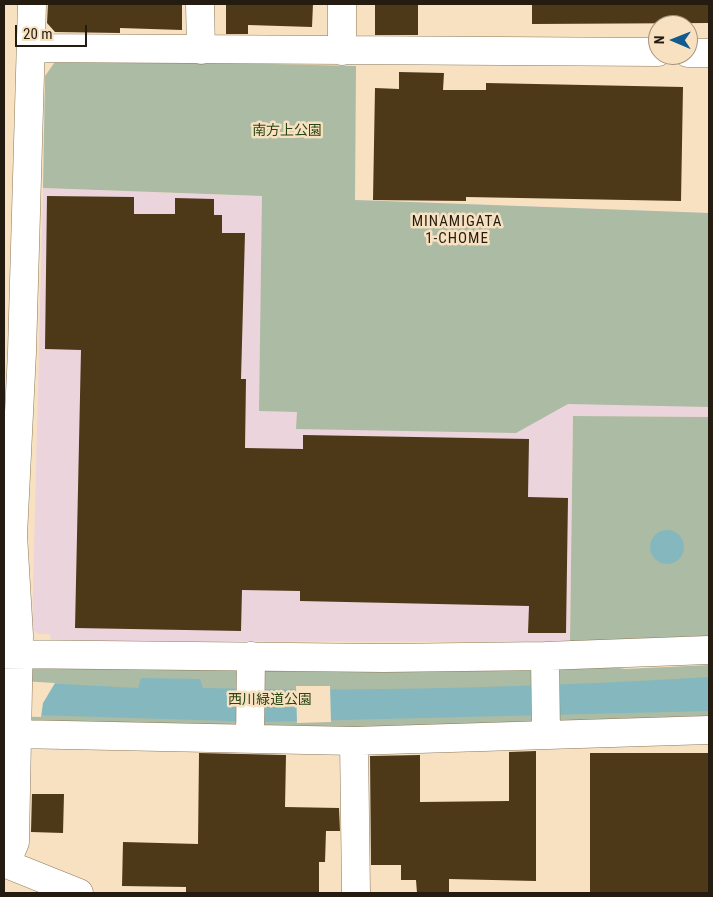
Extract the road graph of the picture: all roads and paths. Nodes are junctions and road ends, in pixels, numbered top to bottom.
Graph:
1 (32, 4) edge
2 (200, 4) edge
3 (342, 4) edge
4 (31, 48) junction
5 (201, 50) junction
6 (342, 51) junction
7 (648, 52) edge
8 (709, 650) edge
9 (11, 654) edge
10 (251, 656) junction
11 (545, 656) junction
12 (17, 724) junction
13 (546, 725) junction
14 (709, 730) edge
15 (250, 731) junction
16 (354, 741) junction
17 (5, 864) edge
18 (79, 893) edge
19 (356, 893) edge

1 - 4 street
2 - 5 street
3 - 6 street
4 - 5 street
4 - 9 street
5 - 6 street
6 - 7 street
8 - 11 street
9 - 10 street
9 - 12 street
10 - 11 street
10 - 15 street
11 - 13 street
12 - 15 street
12 - 17 street
13 - 14 street
13 - 16 street
15 - 16 street
16 - 19 street
17 - 18 street

